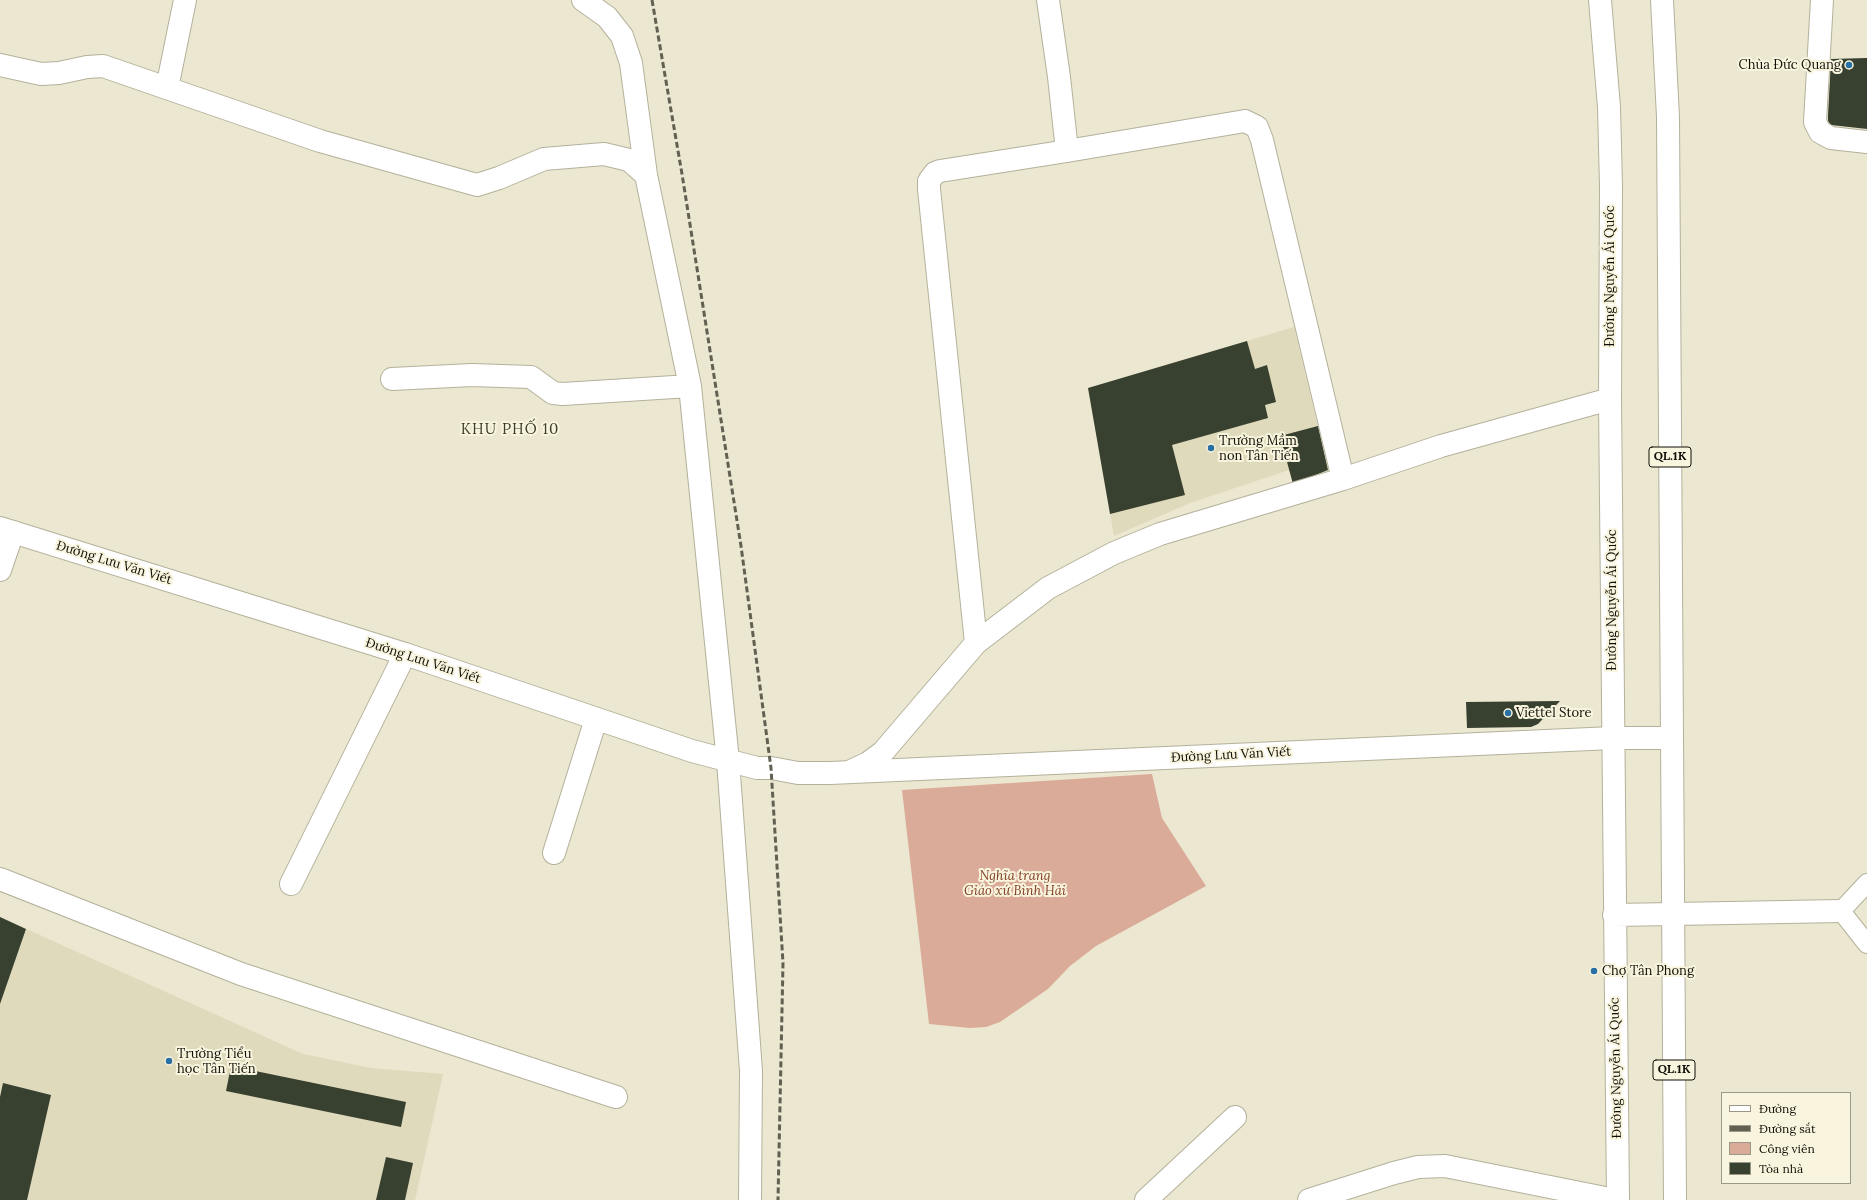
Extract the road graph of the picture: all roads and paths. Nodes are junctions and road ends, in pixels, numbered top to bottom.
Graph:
1 (185, 0) edge
2 (583, 0) edge
3 (1048, 0) edge
4 (1600, 0) edge
5 (1662, 0) edge
6 (1822, 0) edge
7 (0, 65) edge
8 (167, 88) junction
9 (1867, 142) edge
10 (1067, 151) junction
11 (646, 176) junction
12 (392, 379) dead end
13 (690, 386) junction
14 (1610, 399) junction
15 (1343, 479) junction
16 (6, 530) edge
17 (0, 570) edge
18 (976, 643) junction
19 (405, 654) junction
20 (596, 719) junction
21 (1613, 738) junction
22 (1672, 738) junction
23 (728, 761) junction
24 (849, 772) junction
25 (554, 853) dead end
26 (0, 879) edge
27 (1867, 883) edge
28 (292, 884) dead end
29 (1841, 910) junction
30 (1673, 914) junction
31 (1614, 915) junction
32 (1867, 944) edge
33 (616, 1097) dead end
34 (1235, 1117) dead end
35 (750, 1200) edge
36 (1146, 1200) edge
37 (1309, 1200) edge
38 (1616, 1200) edge
39 (1675, 1200) edge

1 - 8 street
2 - 11 street
3 - 10 street
4 - 14 street, Đường Nguyễn Ái Quốc
5 - 22 street, QL.1K
6 - 9 street
7 - 8 street
8 - 11 street
10 - 15 street
10 - 18 street
11 - 13 street
12 - 13 street
13 - 23 street
14 - 15 street, Đường Lưu Văn Viết
14 - 21 street, Đường Nguyễn Ái Quốc
15 - 18 street, Đường Lưu Văn Viết
16 - 17 street
16 - 19 street, Đường Lưu Văn Viết
18 - 24 street, Đường Lưu Văn Viết
19 - 20 street, Đường Lưu Văn Viết
19 - 28 street
20 - 23 street, Đường Lưu Văn Viết
20 - 25 street
21 - 22 street, Đường Lưu Văn Viết
21 - 24 street, Đường Lưu Văn Viết
21 - 31 street, Đường Nguyễn Ái Quốc
22 - 30 street, QL.1K
23 - 24 street, Đường Lưu Văn Viết
23 - 35 street
26 - 33 street
27 - 29 lane
29 - 30 street
29 - 32 lane
30 - 31 street
30 - 39 street, QL.1K
31 - 38 street, Đường Nguyễn Ái Quốc
34 - 36 street
37 - 38 street

